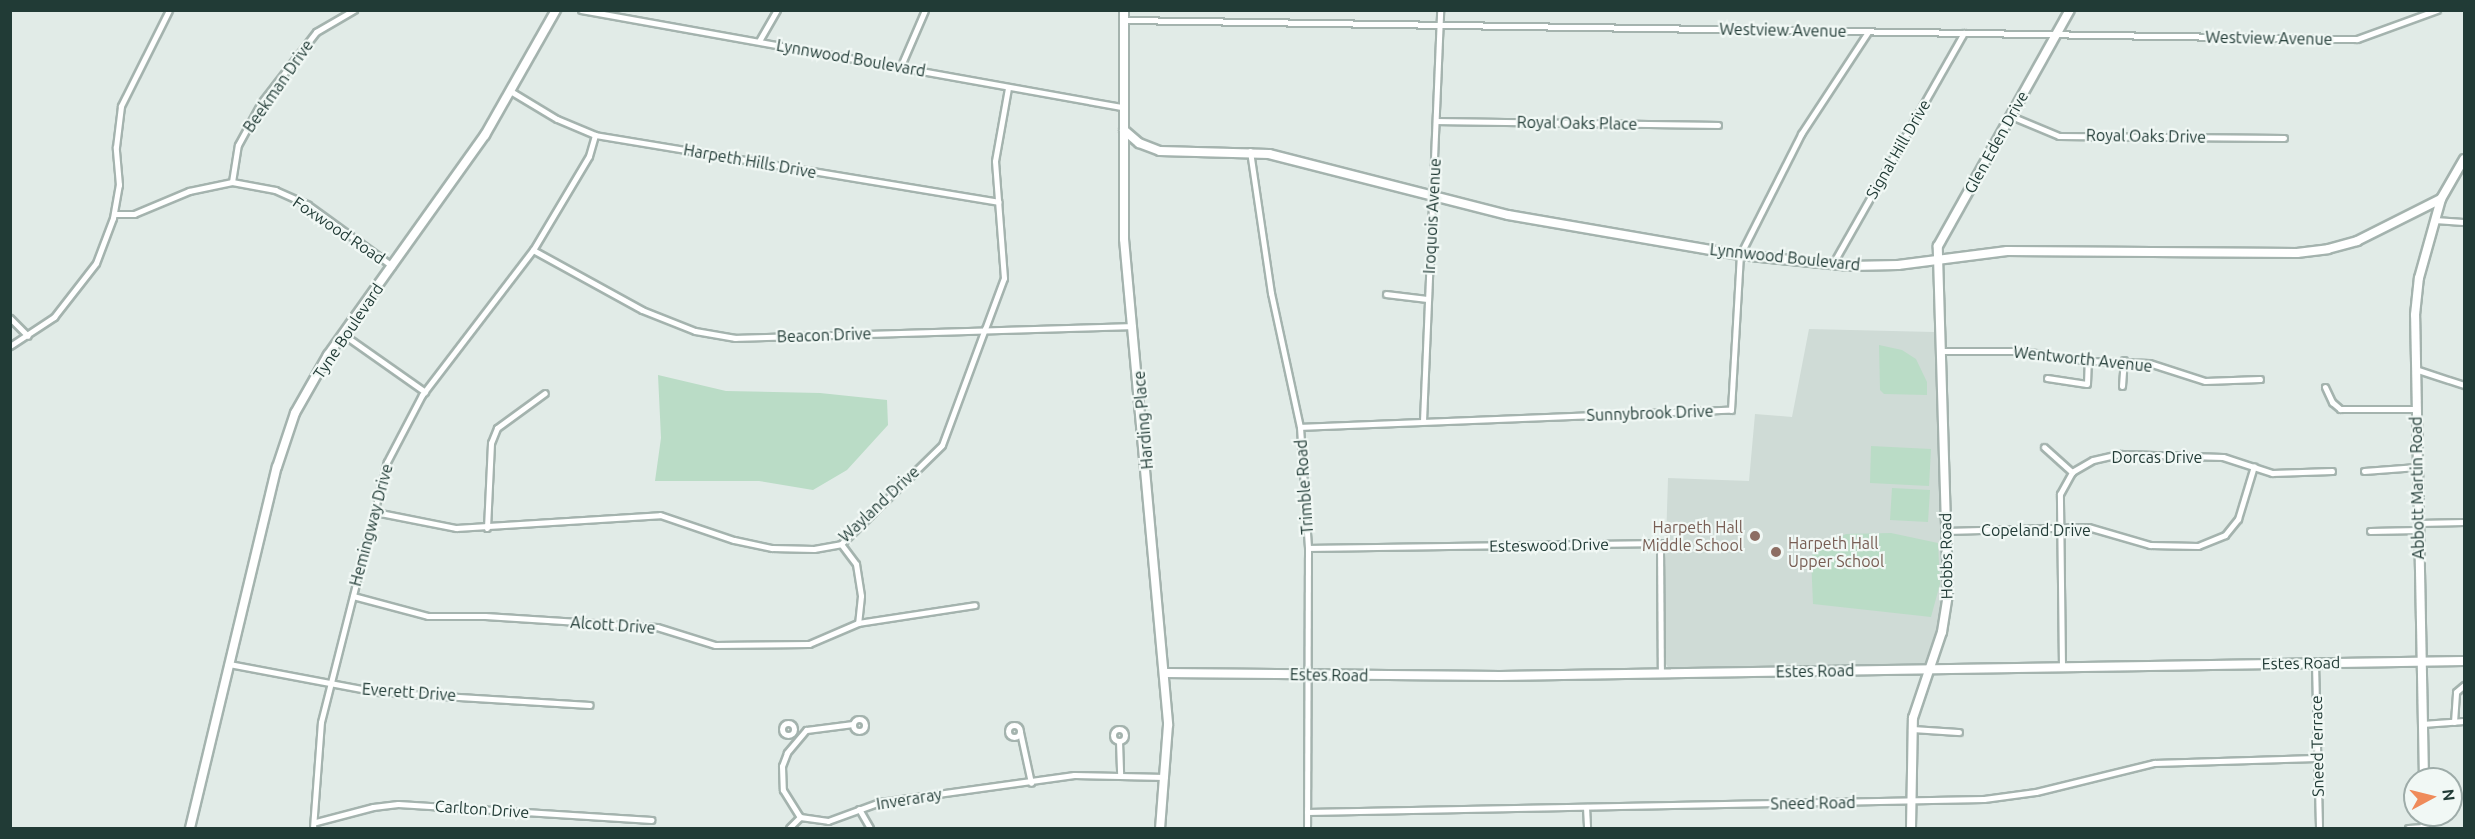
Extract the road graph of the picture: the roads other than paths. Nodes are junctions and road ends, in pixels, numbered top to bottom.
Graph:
1 (169, 10) edge
2 (354, 10) edge
3 (556, 10) edge
4 (581, 10) edge
5 (777, 10) edge
6 (926, 10) edge
7 (1124, 10) edge
8 (1440, 10) edge
9 (2070, 10) edge
10 (2437, 10) edge
11 (1124, 20) junction
12 (1440, 23) junction
13 (1868, 32) junction
14 (2058, 32) junction
15 (1964, 33) junction
16 (759, 41) junction
17 (900, 68) junction
18 (1008, 88) junction
19 (512, 93) junction
20 (1121, 107) junction
21 (2011, 116) junction
22 (1436, 121) junction
23 (1718, 125) dead end
24 (1124, 130) junction
25 (595, 135) junction
26 (2284, 138) dead end
27 (1250, 151) junction
28 (2464, 159) edge
29 (232, 182) junction
30 (1433, 195) junction
31 (2442, 199) junction
32 (998, 202) junction
33 (114, 214) junction
34 (2434, 220) junction
35 (2464, 222) edge
36 (533, 250) junction
37 (1740, 255) junction
38 (1936, 259) junction
39 (1832, 265) junction
40 (392, 266) junction
41 (1937, 277) joint
42 (1386, 294) dead end
43 (1427, 299) junction
44 (10, 318) edge
45 (1134, 326) junction
46 (985, 329) junction
47 (344, 335) junction
48 (28, 336) junction
49 (10, 346) edge
50 (1940, 351) junction
51 (2124, 360) junction
52 (2088, 361) junction
53 (2415, 369) junction
54 (2047, 378) dead end
55 (2260, 379) dead end
56 (2464, 385) edge
57 (2122, 386) dead end
58 (2325, 387) dead end
59 (425, 392) junction
60 (545, 393) dead end
61 (2416, 409) junction
62 (1423, 421) junction
63 (1300, 427) junction
64 (2044, 447) dead end
65 (2254, 466) junction
66 (2417, 467) junction
67 (2332, 471) dead end
68 (2364, 471) dead end
69 (2072, 472) junction
70 (375, 512) junction
71 (2464, 522) edge
72 (2418, 526) junction
73 (2060, 527) junction
74 (488, 528) junction
75 (1946, 531) junction
76 (2370, 531) dead end
77 (841, 544) junction
78 (1308, 548) junction
79 (353, 596) junction
80 (975, 604) dead end
81 (858, 623) junction
82 (2419, 661) junction
83 (2464, 661) edge
84 (2316, 663) junction
85 (229, 664) junction
86 (2062, 666) junction
87 (1930, 668) junction
88 (1165, 674) junction
89 (1306, 674) junction
90 (1661, 674) junction
91 (330, 683) junction
92 (2464, 685) edge
93 (590, 705) dead end
94 (2464, 721) edge
95 (2454, 722) junction
96 (853, 724) dead end
97 (2422, 724) junction
98 (1911, 729) junction
99 (1020, 732) dead end
100 (1959, 732) dead end
101 (792, 734) dead end
102 (798, 739) junction
103 (1119, 741) dead end
104 (2316, 758) junction
105 (2424, 767) edge
106 (1120, 774) junction
107 (1167, 777) junction
108 (1031, 783) junction
109 (1910, 801) junction
110 (1586, 807) junction
111 (859, 809) junction
112 (1307, 812) junction
113 (800, 817) junction
114 (651, 820) dead end
115 (314, 825) edge
116 (190, 828) edge
117 (789, 828) edge
118 (870, 828) edge
119 (1160, 828) edge
120 (1306, 828) edge
121 (1587, 828) edge
122 (1911, 828) edge
123 (2319, 828) edge
124 (2408, 828) edge
125 (2425, 828) edge

1 - 33 street
2 - 29 street, Beekman Drive
3 - 19 street, Tyne Boulevard
4 - 16 street, Lynnwood Boulevard
5 - 16 street
6 - 17 street
7 - 11 street, Harding Place
8 - 12 street, Iroquois Avenue
9 - 14 street, Glen Eden Drive
10 - 14 street, Westview Avenue
11 - 12 street, Westview Avenue
11 - 20 street, Harding Place
12 - 13 street, Westview Avenue
12 - 22 street, Iroquois Avenue
13 - 15 street, Westview Avenue
13 - 37 street, Sunnybrook Drive
14 - 15 street, Westview Avenue
14 - 21 street, Glen Eden Drive
15 - 39 street, Signal Hill Drive
16 - 17 street, Lynnwood Boulevard
17 - 18 street, Lynnwood Boulevard
18 - 20 street, Lynnwood Boulevard
18 - 32 street, Wayland Drive
19 - 25 street, Harpeth Hills Drive
19 - 40 street, Tyne Boulevard
20 - 24 street, Harding Place
21 - 26 street, Royal Oaks Drive
21 - 38 street, Glen Eden Drive
22 - 23 street, Royal Oaks Place
22 - 30 street, Iroquois Avenue
24 - 27 street, Lynnwood Boulevard
24 - 45 street, Harding Place
25 - 32 street, Harpeth Hills Drive
25 - 36 street, Hemingway Drive
27 - 30 street, Lynnwood Boulevard
27 - 63 street, Trimble Road
28 - 31 street
29 - 33 street, Foxwood Road
29 - 40 street, Foxwood Road
30 - 37 street, Lynnwood Boulevard
30 - 43 street, Iroquois Avenue
31 - 34 street, Abbott Martin Road
31 - 38 street, Lynnwood Boulevard
32 - 46 street, Wayland Drive
33 - 48 street
34 - 35 street
34 - 53 street, Abbott Martin Road
36 - 46 street, Beacon Drive
36 - 59 street, Hemingway Drive
37 - 39 street, Lynnwood Boulevard
37 - 62 street, Sunnybrook Drive
38 - 39 street, Lynnwood Boulevard
38 - 41 street, Glen Eden Drive
40 - 47 street, Tyne Boulevard
41 - 50 street, Hobbs Road
42 - 43 street
43 - 62 street, Iroquois Avenue
44 - 48 street
45 - 46 street, Beacon Drive
45 - 88 street, Harding Place
46 - 77 street, Wayland Drive
47 - 59 street
47 - 85 street, Tyne Boulevard
48 - 49 street
50 - 52 street, Wentworth Avenue
50 - 75 street, Hobbs Road
51 - 52 street, Wentworth Avenue
51 - 55 street, Wentworth Avenue
51 - 57 street
52 - 54 street
53 - 56 street
53 - 61 street, Abbott Martin Road
58 - 61 street
59 - 70 street, Hemingway Drive
60 - 74 street
61 - 66 street, Abbott Martin Road
62 - 63 street, Sunnybrook Drive
63 - 78 street, Trimble Road
64 - 69 street
65 - 67 street, Dorcas Drive
65 - 69 street, Dorcas Drive
65 - 73 street, Copeland Drive
66 - 68 street
66 - 72 street, Abbott Martin Road
69 - 73 street
70 - 74 street, Wayland Drive
70 - 79 street, Hemingway Drive
71 - 72 street
72 - 76 street
72 - 82 street, Abbott Martin Road
73 - 75 street, Copeland Drive
73 - 86 street
74 - 77 street, Wayland Drive
75 - 87 street, Hobbs Road
77 - 81 street
78 - 89 street, Trimble Road
78 - 90 street, Esteswood Drive
79 - 81 street, Alcott Drive
79 - 91 street, Hemingway Drive
80 - 81 street, Alcott Drive
82 - 83 street, Estes Road
82 - 84 street, Estes Road
82 - 97 street, Abbott Martin Road
84 - 86 street, Estes Road
84 - 104 street, Sneed Terrace
85 - 91 street, Everett Drive
85 - 116 street, Tyne Boulevard
86 - 87 street, Estes Road
87 - 90 street, Estes Road
87 - 98 street, Hobbs Road
88 - 89 street, Estes Road
88 - 107 street, Harding Place
89 - 90 street, Estes Road
89 - 112 street, Trimble Road
91 - 93 street, Everett Drive
91 - 115 street, Hemingway Drive
92 - 95 street
94 - 95 street
95 - 97 street
96 - 102 street
97 - 105 street, Abbott Martin Road
98 - 100 street
98 - 109 street, Hobbs Road
99 - 108 street
101 - 102 street
102 - 113 street
103 - 106 street
104 - 109 street, Sneed Road
104 - 123 street, Sneed Terrace
106 - 107 street, Inveraray
106 - 108 street, Inveraray
107 - 119 street, Harding Place
108 - 111 street, Inveraray
109 - 110 street, Sneed Road
109 - 122 street, Hobbs Road
110 - 112 street, Sneed Road
110 - 121 street
111 - 113 street, Inveraray
111 - 118 street
112 - 120 street, Trimble Road
113 - 117 street
114 - 115 street, Carlton Drive
124 - 125 street

